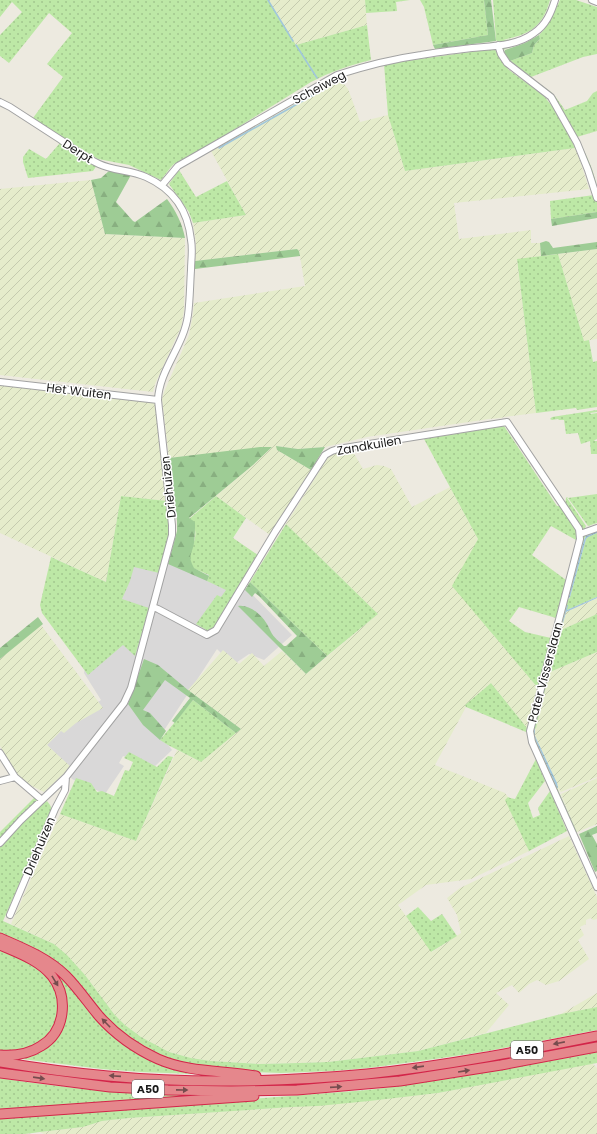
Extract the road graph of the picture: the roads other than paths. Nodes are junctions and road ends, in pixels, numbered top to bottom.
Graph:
1 (555, 0) edge
2 (592, 0) edge
3 (597, 2) edge
4 (498, 45) junction
5 (0, 102) edge
6 (162, 186) junction
7 (597, 198) edge
8 (0, 382) edge
9 (158, 400) junction
10 (597, 528) edge
11 (580, 534) junction
12 (153, 607) junction
13 (0, 753) edge
14 (15, 777) junction
15 (66, 777) junction
16 (0, 782) edge
17 (42, 800) junction
18 (0, 843) edge
19 (597, 888) edge
20 (10, 915) dead end
21 (0, 938) edge
22 (0, 945) edge
23 (597, 1036) edge
24 (597, 1047) edge
25 (0, 1055) edge
26 (0, 1062) edge
27 (0, 1073) edge
28 (280, 1080) junction
29 (297, 1090) junction
30 (0, 1114) edge

1 - 4 street, Scheiweg
2 - 3 street
4 - 6 street, Scheiweg
4 - 7 street
5 - 6 street, Derpt
6 - 9 street, Driehuizen
8 - 9 street, Het Wuiten
9 - 12 street, Driehuizen
10 - 11 street
11 - 12 street, Zandkuilen
11 - 19 street, Pater Visserslaan
12 - 15 street, Driehuizen
13 - 14 street
14 - 16 street
14 - 17 street
15 - 17 street, Driehuizen
15 - 20 street, Driehuizen
17 - 18 street, Driehuizen
28 -> 21 highway, A50
22 -> 25 highway
23 -> 28 highway, A50
29 -> 24 highway, A50
28 -> 26 highway, A50
27 -> 29 highway, A50
29 - 30 highway, A50

